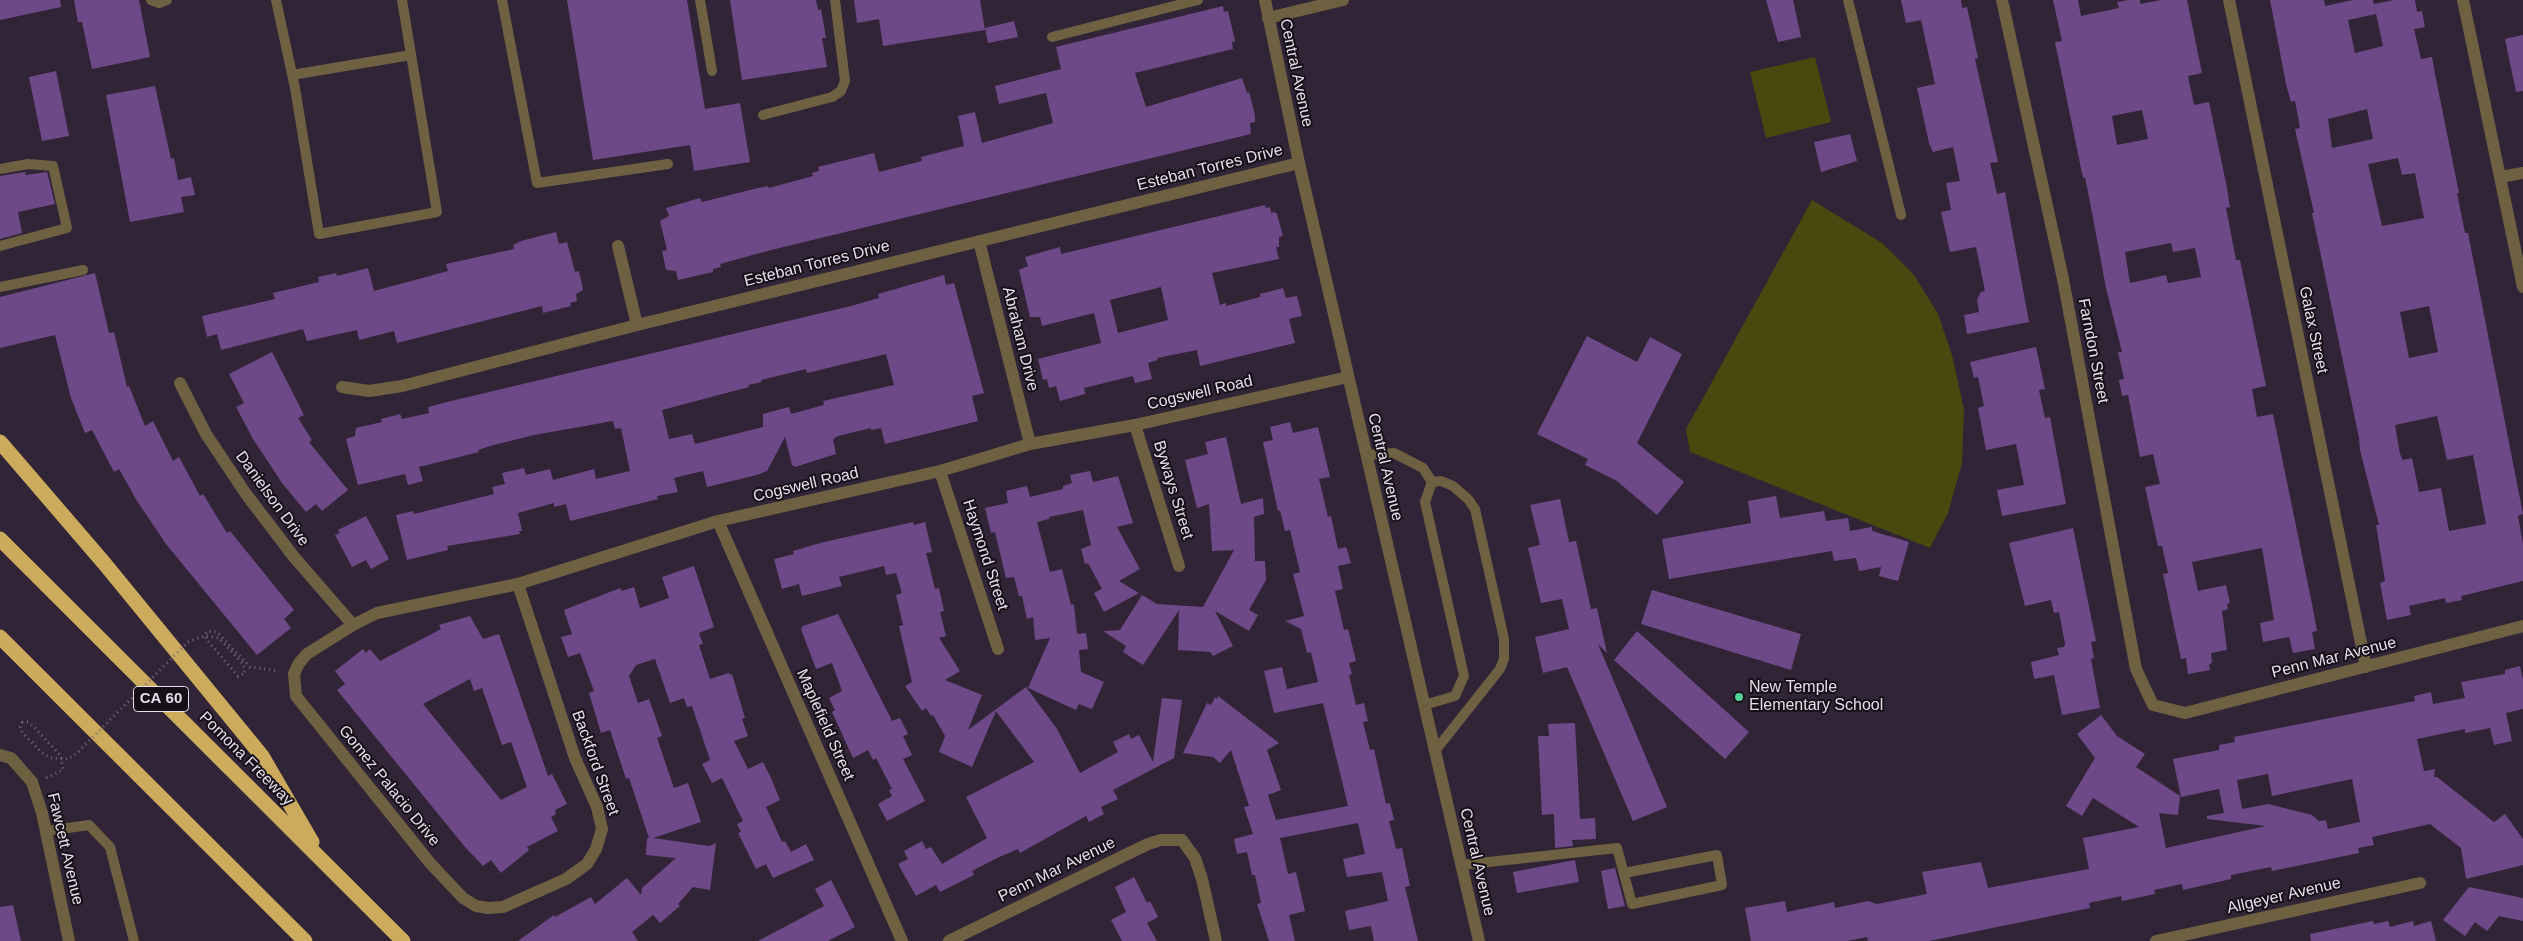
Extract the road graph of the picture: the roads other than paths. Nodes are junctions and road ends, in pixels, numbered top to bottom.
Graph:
1 (151, 0) edge
2 (167, 0) edge
3 (276, 0) edge
4 (402, 0) edge
5 (502, 0) edge
6 (700, 0) edge
7 (835, 0) edge
8 (1198, 0) edge
9 (1265, 0) edge
10 (1343, 0) edge
11 (1848, 0) edge
12 (2002, 0) edge
13 (2228, 0) edge
14 (2463, 0) edge
15 (1268, 18) junction
16 (1052, 37) dead end
17 (411, 55) junction
18 (712, 71) dead end
19 (292, 75) junction
20 (763, 116) dead end
21 (1299, 163) junction
22 (668, 164) dead end
23 (0, 169) edge
24 (2523, 173) edge
25 (2500, 178) junction
26 (1901, 215) dead end
27 (979, 241) junction
28 (0, 246) edge
29 (618, 246) dead end
30 (83, 270) dead end
31 (2523, 287) edge
32 (0, 288) edge
33 (637, 325) junction
34 (1348, 377) junction
35 (180, 383) dead end
36 (342, 387) dead end
37 (1135, 425) junction
38 (0, 442) edge
39 (1030, 444) junction
40 (1366, 455) junction
41 (940, 471) junction
42 (1432, 482) junction
43 (718, 521) junction
44 (0, 539) edge
45 (1180, 566) dead end
46 (518, 584) junction
47 (353, 625) junction
48 (2523, 626) edge
49 (0, 637) edge
50 (998, 649) dead end
51 (2366, 667) junction
52 (294, 674) joint
53 (1424, 705) junction
54 (2153, 705) joint
55 (1435, 751) junction
56 (0, 755) edge
57 (46, 831) junction
58 (322, 859) junction
59 (1461, 865) junction
60 (1624, 873) junction
61 (2420, 883) dead end
62 (476, 906) joint
63 (2186, 938) edge
64 (69, 941) edge
65 (134, 941) edge
66 (305, 941) edge
67 (403, 941) edge
68 (902, 941) edge
69 (949, 941) edge
70 (1216, 941) edge
71 (1479, 941) edge
72 (2156, 941) edge

1 - 2 lane
3 - 19 lane
4 - 17 lane
5 - 22 lane
6 - 18 lane
7 - 20 lane
8 - 16 lane
9 - 15 street, Central Avenue
10 - 15 street
11 - 26 lane
12 - 54 street, Farndon Street
13 - 51 street, Galax Street
14 - 25 street
15 - 21 street, Central Avenue
17 - 19 lane
17 - 19 lane
21 - 27 street, Esteban Torres Drive
21 - 34 street, Central Avenue
23 - 28 lane
24 - 25 street
25 - 31 street
27 - 33 street, Esteban Torres Drive
27 - 39 street, Abraham Drive
29 - 33 street
30 - 32 lane
33 - 36 street, Esteban Torres Drive
34 - 37 street, Cogswell Road
34 - 40 street, Central Avenue
35 - 47 street, Danielson Drive
37 - 39 street, Cogswell Road
37 - 45 street, Byways Street
38 - 58 highway
39 - 41 street, Cogswell Road
40 - 42 lane
40 - 53 street, Central Avenue
41 - 43 street, Cogswell Road
41 - 50 street, Haymond Street
42 - 53 lane
42 - 55 lane
43 - 46 street, Cogswell Road
43 - 68 street, Maplefield Street
44 - 58 highway, Pomona Freeway / CA 60
46 - 47 street, Cogswell Road
46 - 62 street, Backford Street
47 - 52 street, Cogswell Road
48 - 51 street, Penn Mar Avenue
49 - 66 highway
51 - 54 street, Penn Mar Avenue
52 - 62 street, Gomez Palacio Drive
53 - 55 street, Central Avenue
55 - 59 street, Central Avenue
56 - 57 street, Fawcett Avenue
57 - 64 street, Fawcett Avenue
57 - 65 lane
58 - 67 highway, Pomona Freeway / CA 60
59 - 60 lane
59 - 71 street, Central Avenue
60 - 60 lane
61 - 63 street, Allgeyer Avenue
63 - 72 street, Allgeyer Avenue
69 - 70 street, Penn Mar Avenue

